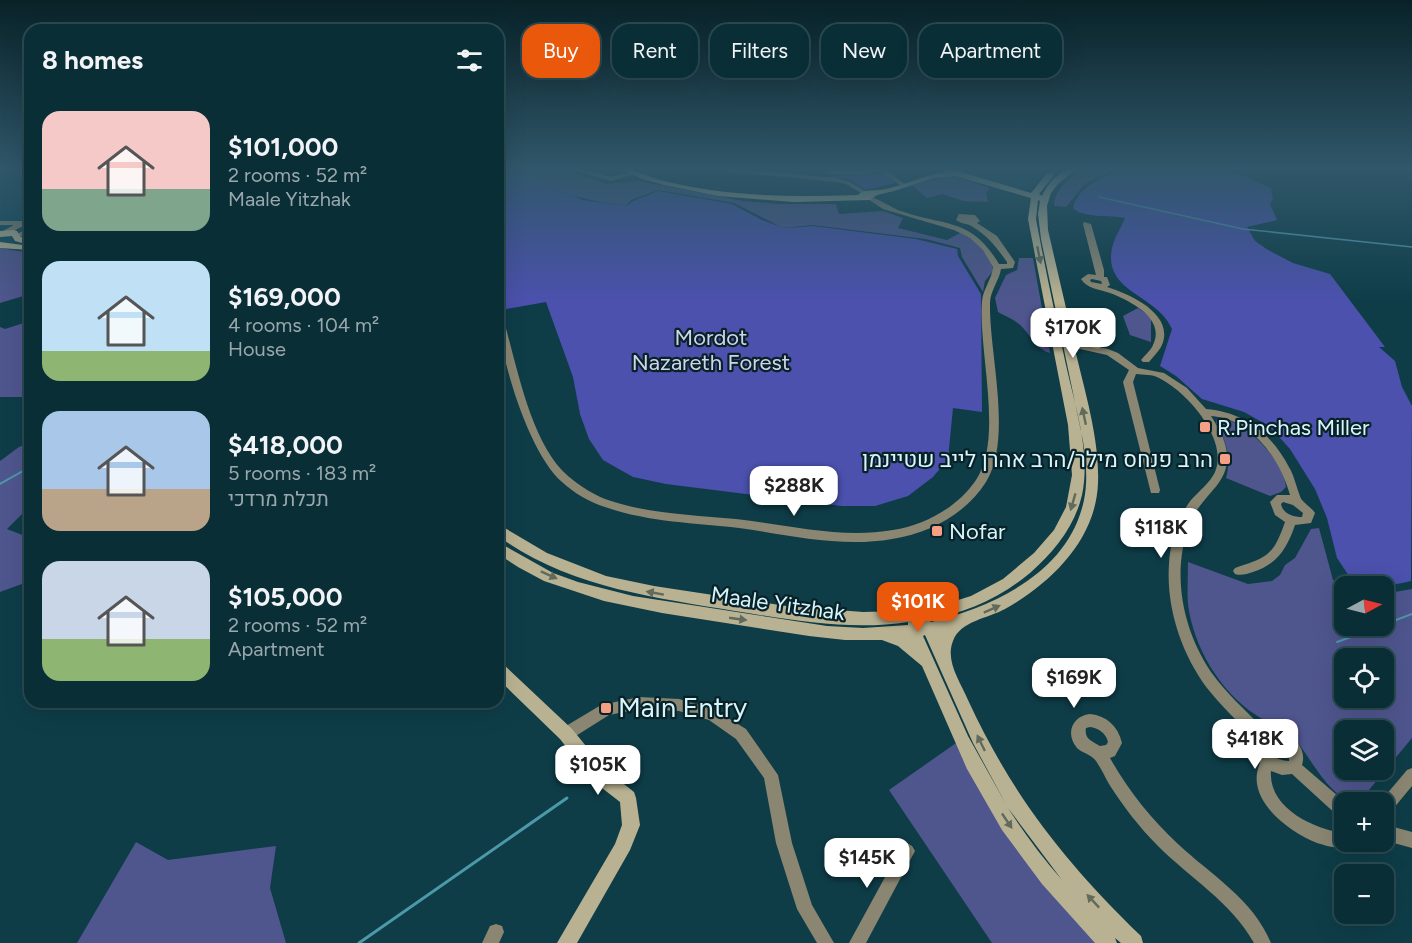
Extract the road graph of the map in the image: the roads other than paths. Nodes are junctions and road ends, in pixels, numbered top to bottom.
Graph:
1 (904, 213) edge
2 (1034, 213) edge
3 (1041, 213) edge
4 (0, 223) edge
5 (973, 223) dead end
6 (1087, 224) dead end
7 (24, 228) edge
8 (24, 228) edge
9 (14, 231) junction
10 (2, 234) edge
11 (24, 238) edge
12 (0, 245) edge
13 (24, 247) edge
14 (997, 267) junction
15 (1064, 321) junction
16 (504, 333) edge
17 (1064, 342) junction
18 (1097, 347) junction
19 (1072, 360) junction
20 (1139, 364) junction
21 (1203, 412) junction
22 (1155, 490) dead end
23 (1297, 502) junction
24 (1291, 520) junction
25 (504, 534) edge
26 (504, 551) edge
27 (1239, 572) dead end
28 (960, 621) junction
29 (920, 625) junction
30 (884, 634) junction
31 (936, 662) junction
32 (504, 675) edge
33 (566, 734) junction
34 (1261, 736) junction
35 (1099, 753) dead end
36 (1269, 762) junction
37 (1294, 767) junction
38 (1412, 775) edge
39 (1394, 797) edge
40 (1334, 804) edge
41 (1394, 835) edge
42 (1334, 839) edge
43 (1412, 840) edge
44 (907, 851) dead end
45 (566, 943) edge
46 (826, 943) edge
47 (857, 943) edge
48 (1108, 943) edge
49 (1134, 943) edge
50 (1263, 943) edge

1 - 14 street
2 -> 17 street, Maale Yitzhak
3 - 15 street, Maale Yitzhak
4 - 9 street
5 - 14 street
6 - 20 street
7 - 9 street
8 - 9 street
9 - 10 street
9 - 11 street
9 - 12 street
12 - 13 street
14 - 16 street
15 - 17 street, Maale Yitzhak
15 - 18 street
17 - 18 street
17 - 19 street, Maale Yitzhak
17 -> 29 street, Maale Yitzhak
18 - 19 street
18 - 20 street
28 -> 19 street, Maale Yitzhak
20 - 21 street
20 - 22 street
21 - 23 street
21 - 34 street
23 - 24 street
23 - 24 street
24 - 27 street
29 -> 25 street, Maale Yitzhak
26 -> 30 street, Maale Yitzhak
28 - 29 street, Maale Yitzhak
28 - 31 street
29 - 30 street, Maale Yitzhak
29 - 31 street
30 - 31 street
31 -> 48 street
49 -> 31 street
32 - 33 street
33 - 45 street
33 - 46 street
34 - 36 street
34 - 37 street
35 - 50 street
36 - 37 street
36 - 42 street
37 - 40 street
38 - 39 street
41 - 43 street
44 - 47 street

